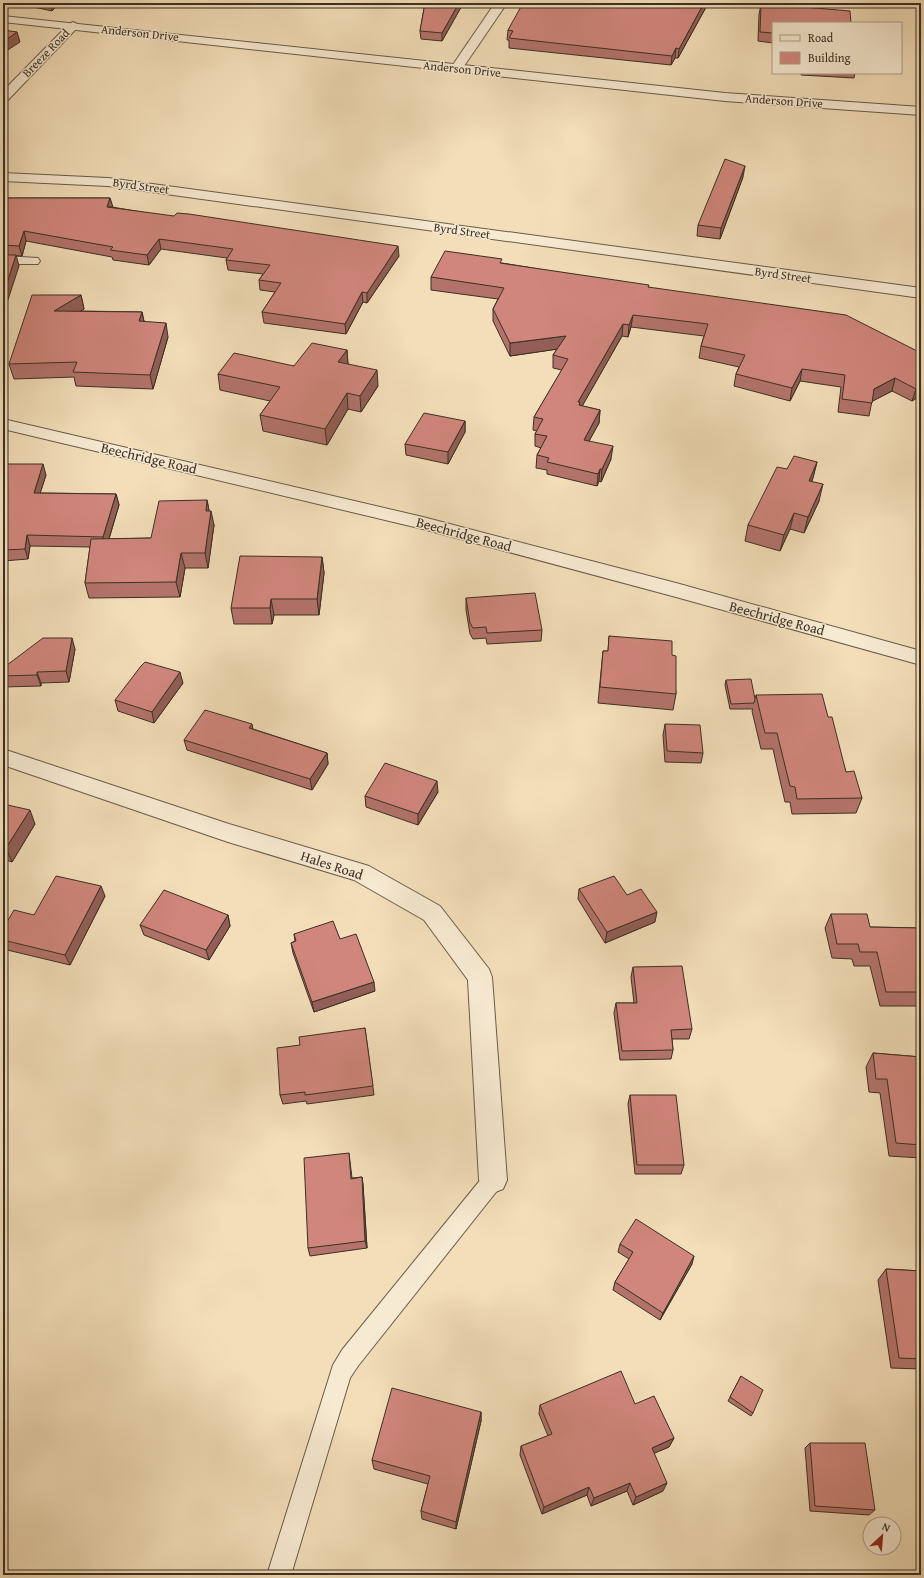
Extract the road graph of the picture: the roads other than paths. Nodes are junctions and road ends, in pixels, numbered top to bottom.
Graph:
1 (501, 3) edge
2 (3, 19) edge
3 (73, 26) junction
4 (456, 68) junction
5 (3, 98) edge
6 (921, 111) edge
7 (3, 177) edge
8 (3, 260) edge
9 (33, 261) dead end
10 (921, 293) edge
11 (3, 424) edge
12 (921, 658) edge
13 (3, 757) edge
14 (493, 1180) joint
15 (279, 1575) edge

1 - 4 street
2 - 3 street, Anderson Drive
3 - 4 street, Anderson Drive
3 - 5 street, Breeze Road
4 - 6 street, Anderson Drive
7 - 10 street, Byrd Street
8 - 9 street
11 - 12 street, Beechridge Road
13 - 14 street, Hales Road
14 - 15 lane

